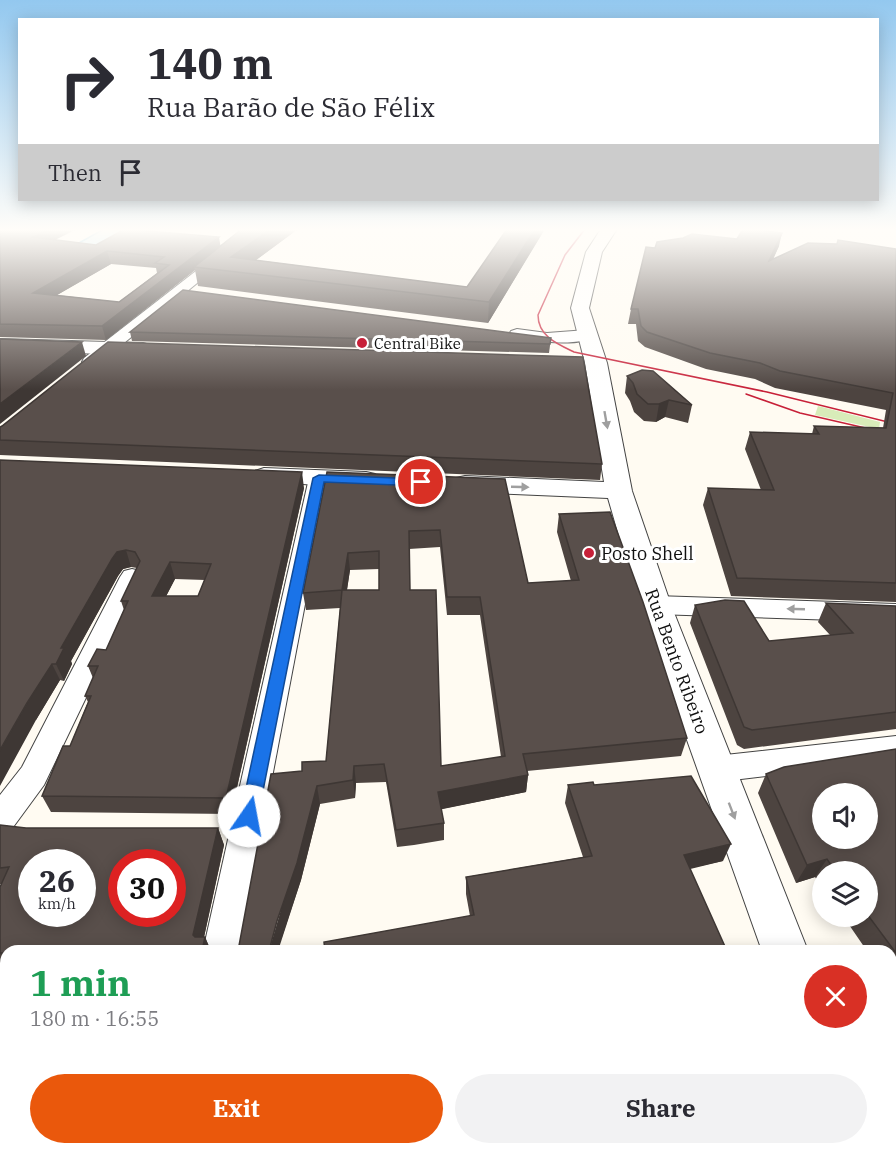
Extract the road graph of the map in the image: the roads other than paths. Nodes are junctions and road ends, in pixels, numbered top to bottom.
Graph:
1 (188, 283) edge
2 (586, 283) edge
3 (179, 290) junction
4 (202, 293) edge
5 (499, 332) edge
6 (587, 335) junction
7 (0, 345) edge
8 (107, 348) junction
9 (163, 349) edge
10 (78, 372) edge
11 (236, 475) edge
12 (319, 478) junction
13 (387, 481) edge
14 (444, 483) edge
15 (619, 491) junction
16 (132, 578) edge
17 (655, 605) junction
18 (896, 613) edge
19 (896, 748) edge
20 (716, 769) junction
21 (0, 820) edge
22 (222, 945) edge
23 (783, 945) edge

1 - 3 street
2 - 6 street, Rua Bento Ribeiro
3 - 4 street
3 - 8 street
5 - 6 street
6 -> 15 street, Rua Bento Ribeiro
7 - 8 street
8 - 9 street
8 - 10 street
11 - 12 street
12 - 13 street
12 - 22 street
14 -> 15 street
15 - 17 street, Rua Bento Ribeiro
16 - 21 street
18 -> 17 street
17 - 20 street, Rua Bento Ribeiro
19 - 20 street
20 -> 23 street, Rua Bento Ribeiro

